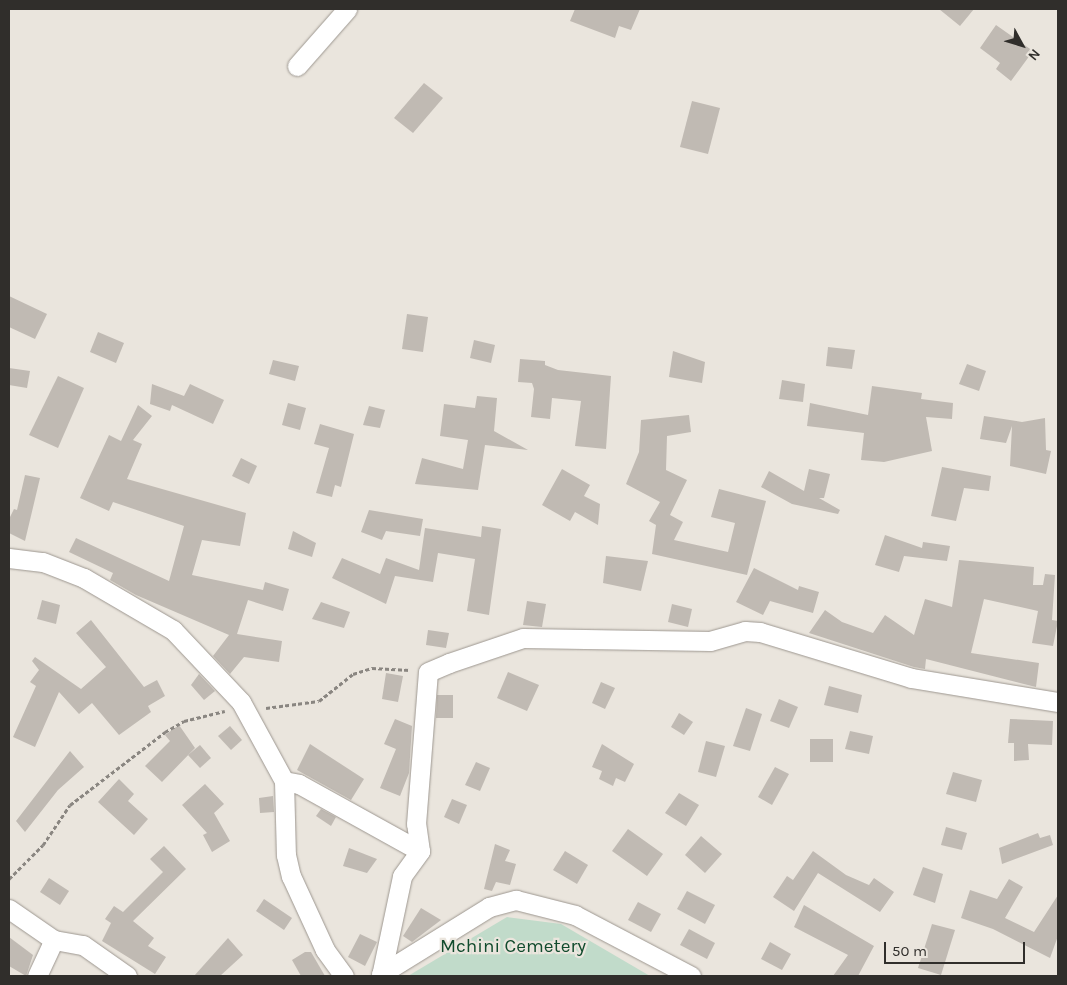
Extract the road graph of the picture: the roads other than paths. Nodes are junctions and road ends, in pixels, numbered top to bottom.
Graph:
1 (347, 9) edge
2 (297, 66) dead end
3 (9, 558) edge
4 (1058, 702) edge
5 (284, 781) junction
6 (420, 851) junction
7 (9, 909) edge
8 (54, 940) junction
9 (381, 975) edge
10 (37, 976) edge
11 (127, 976) edge
12 (344, 976) edge
13 (691, 976) edge

1 - 2 street
3 - 5 street
4 - 6 street
5 - 6 street
5 - 12 street
6 - 9 street
7 - 8 street
8 - 10 street
8 - 11 street
9 - 13 street

